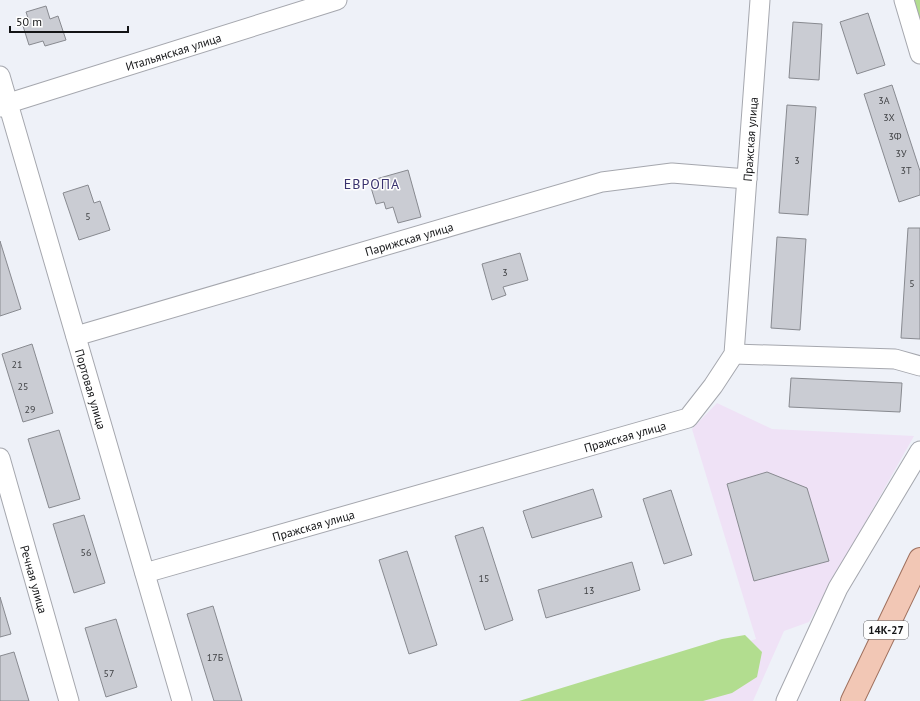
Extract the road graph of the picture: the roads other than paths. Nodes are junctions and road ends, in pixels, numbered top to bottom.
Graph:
1 (337, 0) edge
2 (760, 0) edge
3 (904, 0) edge
4 (920, 54) edge
5 (0, 76) edge
6 (4, 105) edge
7 (747, 179) junction
8 (76, 336) junction
9 (734, 354) junction
10 (920, 366) edge
11 (920, 450) edge
12 (0, 458) edge
13 (920, 559) edge
14 (145, 573) junction
15 (69, 701) edge
16 (182, 701) edge
17 (786, 701) edge
18 (852, 701) edge

1 - 6 street, Итальянская улица
2 - 7 street, Пражская улица
3 - 4 street
5 - 6 street, Портовая улица
6 - 8 street, Портовая улица
7 - 8 street, Парижская улица
7 - 9 street, Пражская улица
8 - 14 street, Портовая улица
9 - 10 street
9 - 14 street, Пражская улица
11 - 17 street
12 - 15 street, Речная улица
13 - 18 main road, 14К-27
14 - 16 street, Портовая улица

